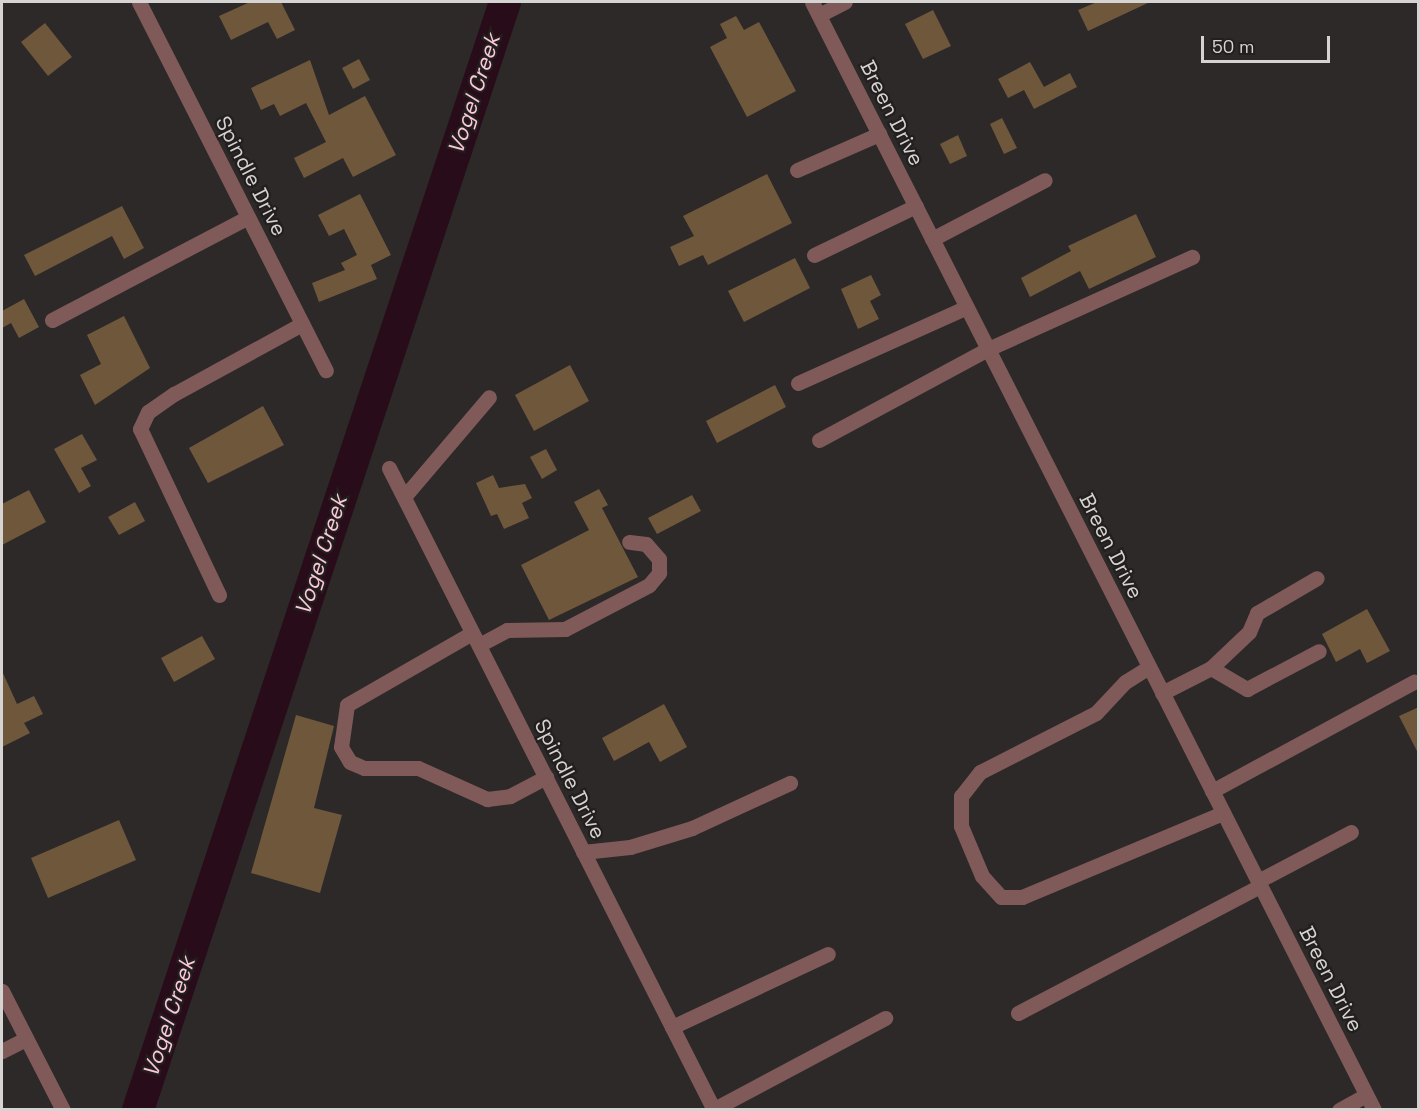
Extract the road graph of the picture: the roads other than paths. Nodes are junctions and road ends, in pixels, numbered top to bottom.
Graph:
1 (139, 2) edge
2 (845, 2) edge
3 (815, 8) edge
4 (879, 134) junction
5 (796, 170) dead end
6 (1045, 180) dead end
7 (915, 206) junction
8 (248, 217) junction
9 (932, 239) junction
10 (814, 255) dead end
11 (1192, 257) dead end
12 (967, 307) junction
13 (51, 320) dead end
14 (302, 324) junction
15 (988, 349) junction
16 (326, 370) dead end
17 (798, 383) dead end
18 (489, 397) dead end
19 (819, 440) dead end
20 (389, 468) dead end
21 (404, 497) junction
22 (629, 542) dead end
23 (1317, 578) dead end
24 (219, 595) dead end
25 (476, 639) junction
26 (1319, 651) dead end
27 (1149, 667) junction
28 (1211, 668) junction
29 (1414, 682) dead end
30 (1162, 693) junction
31 (546, 777) junction
32 (790, 783) dead end
33 (1212, 791) junction
34 (1223, 813) junction
35 (1351, 832) dead end
36 (583, 852) junction
37 (1259, 883) junction
38 (828, 954) dead end
39 (2, 992) edge
40 (1018, 1013) dead end
41 (885, 1018) dead end
42 (672, 1027) junction
43 (26, 1039) junction
44 (2, 1051) edge
45 (1366, 1095) junction
46 (714, 1109) edge
47 (63, 1110) edge
48 (1339, 1110) edge
49 (1374, 1110) edge

1 - 8 street, Spindle Drive
2 - 3 street
3 - 4 street, Breen Drive
4 - 5 street
4 - 7 street, Breen Drive
6 - 9 street
7 - 9 street, Breen Drive
7 - 10 street
8 - 13 street
8 - 14 street, Spindle Drive
9 - 12 street, Breen Drive
11 - 15 street
12 - 15 street, Breen Drive
12 - 17 street
14 - 16 street, Spindle Drive
14 - 24 street
15 - 19 street
15 - 27 street, Breen Drive
18 - 21 street
20 - 21 street, Spindle Drive
21 - 25 street, Spindle Drive
22 - 25 street
23 - 28 street
25 - 31 street, Spindle Drive
25 - 31 street
26 - 28 street
27 - 30 street, Breen Drive
27 - 34 street
28 - 30 street
29 - 33 street
30 - 33 street, Breen Drive
31 - 36 street, Spindle Drive
32 - 36 street
33 - 34 street, Breen Drive
34 - 37 street, Breen Drive
35 - 37 street
36 - 42 street, Spindle Drive
37 - 40 street
37 - 45 street, Breen Drive
38 - 42 street
39 - 43 street
41 - 46 street
42 - 46 street, Spindle Drive
43 - 44 street
43 - 47 street
45 - 48 street
45 - 49 street, Breen Drive

